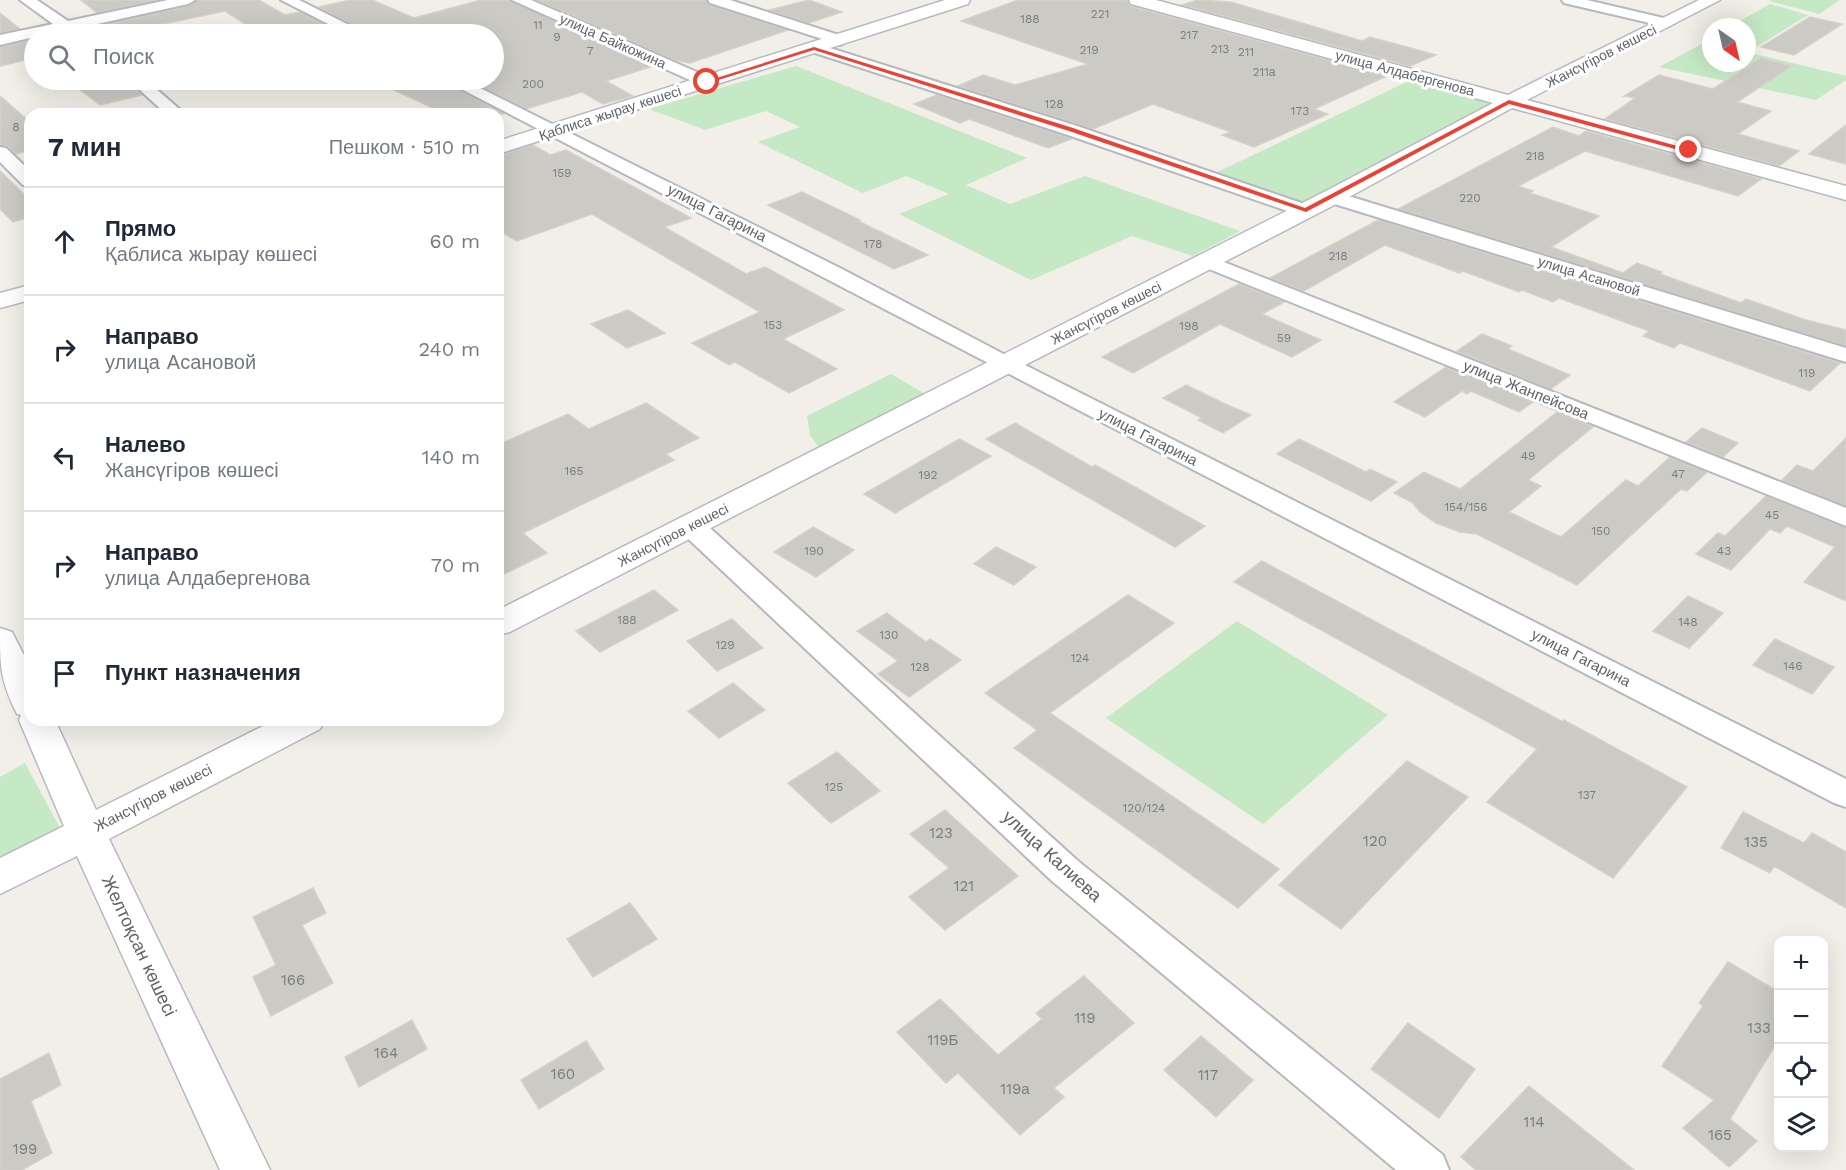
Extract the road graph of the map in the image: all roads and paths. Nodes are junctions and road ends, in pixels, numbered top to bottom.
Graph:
1 (27, 0) edge
2 (188, 0) edge
3 (288, 0) edge
4 (519, 0) edge
5 (715, 0) edge
6 (962, 0) edge
7 (1137, 0) edge
8 (1569, 0) edge
9 (1712, 0) edge
10 (1667, 23) junction
11 (63, 24) edge
12 (95, 24) edge
13 (338, 24) edge
14 (24, 37) edge
15 (0, 40) edge
16 (840, 40) junction
17 (814, 48) junction
18 (707, 82) junction
19 (148, 90) edge
20 (473, 90) edge
21 (1509, 102) junction
22 (169, 108) edge
23 (556, 130) junction
24 (504, 146) edge
25 (0, 152) edge
26 (24, 175) edge
27 (1846, 193) edge
28 (1332, 197) junction
29 (1306, 210) junction
30 (1206, 261) junction
31 (24, 294) edge
32 (0, 301) edge
33 (1846, 355) edge
34 (1005, 364) junction
35 (1846, 518) edge
36 (691, 526) junction
37 (504, 621) edge
38 (0, 640) edge
39 (24, 692) edge
40 (40, 726) edge
41 (295, 726) edge
42 (1846, 794) edge
43 (86, 832) junction
44 (0, 877) edge
45 (245, 1170) edge
46 (1428, 1170) edge

1 - 11 street
2 - 12 street
3 - 13 street
4 - 18 street, улица Байкожина
5 - 16 street
6 - 16 main road, Қаблиса жырау көшесі
7 - 21 main road, улица Алдабергенова
8 - 10 street
9 - 10 main road, Жансүгіров көшесі
10 - 21 main road, Жансүгіров көшесі
14 - 15 street
16 - 17 main road, Қаблиса жырау көшесі
17 - 18 main road, Қаблиса жырау көшесі
17 - 29 street
18 - 23 main road, Қаблиса жырау көшесі
19 - 22 street
20 - 23 street, улица Гагарина
21 - 27 main road, улица Алдабергенова
21 - 28 main road, Жансүгіров көшесі
23 - 24 main road, Қаблиса жырау көшесі
23 - 34 street, улица Гагарина
25 - 26 street
28 - 29 main road, Жансүгіров көшесі
28 - 33 street, улица Асановой
29 - 30 main road, Жансүгіров көшесі
30 - 34 main road, Жансүгіров көшесі
30 - 35 street, улица Жанпейсова
31 - 32 main road
34 - 36 main road, Жансүгіров көшесі
34 - 42 street, улица Гагарина
36 - 37 main road, Жансүгіров көшесі
36 - 46 street, улица Калиева
38 - 39 main road
40 - 43 main road, Желтоқсан көшесі
41 - 43 main road, Жансүгіров көшесі
43 - 44 main road, Жансүгіров көшесі
43 - 45 main road, Желтоқсан көшесі

